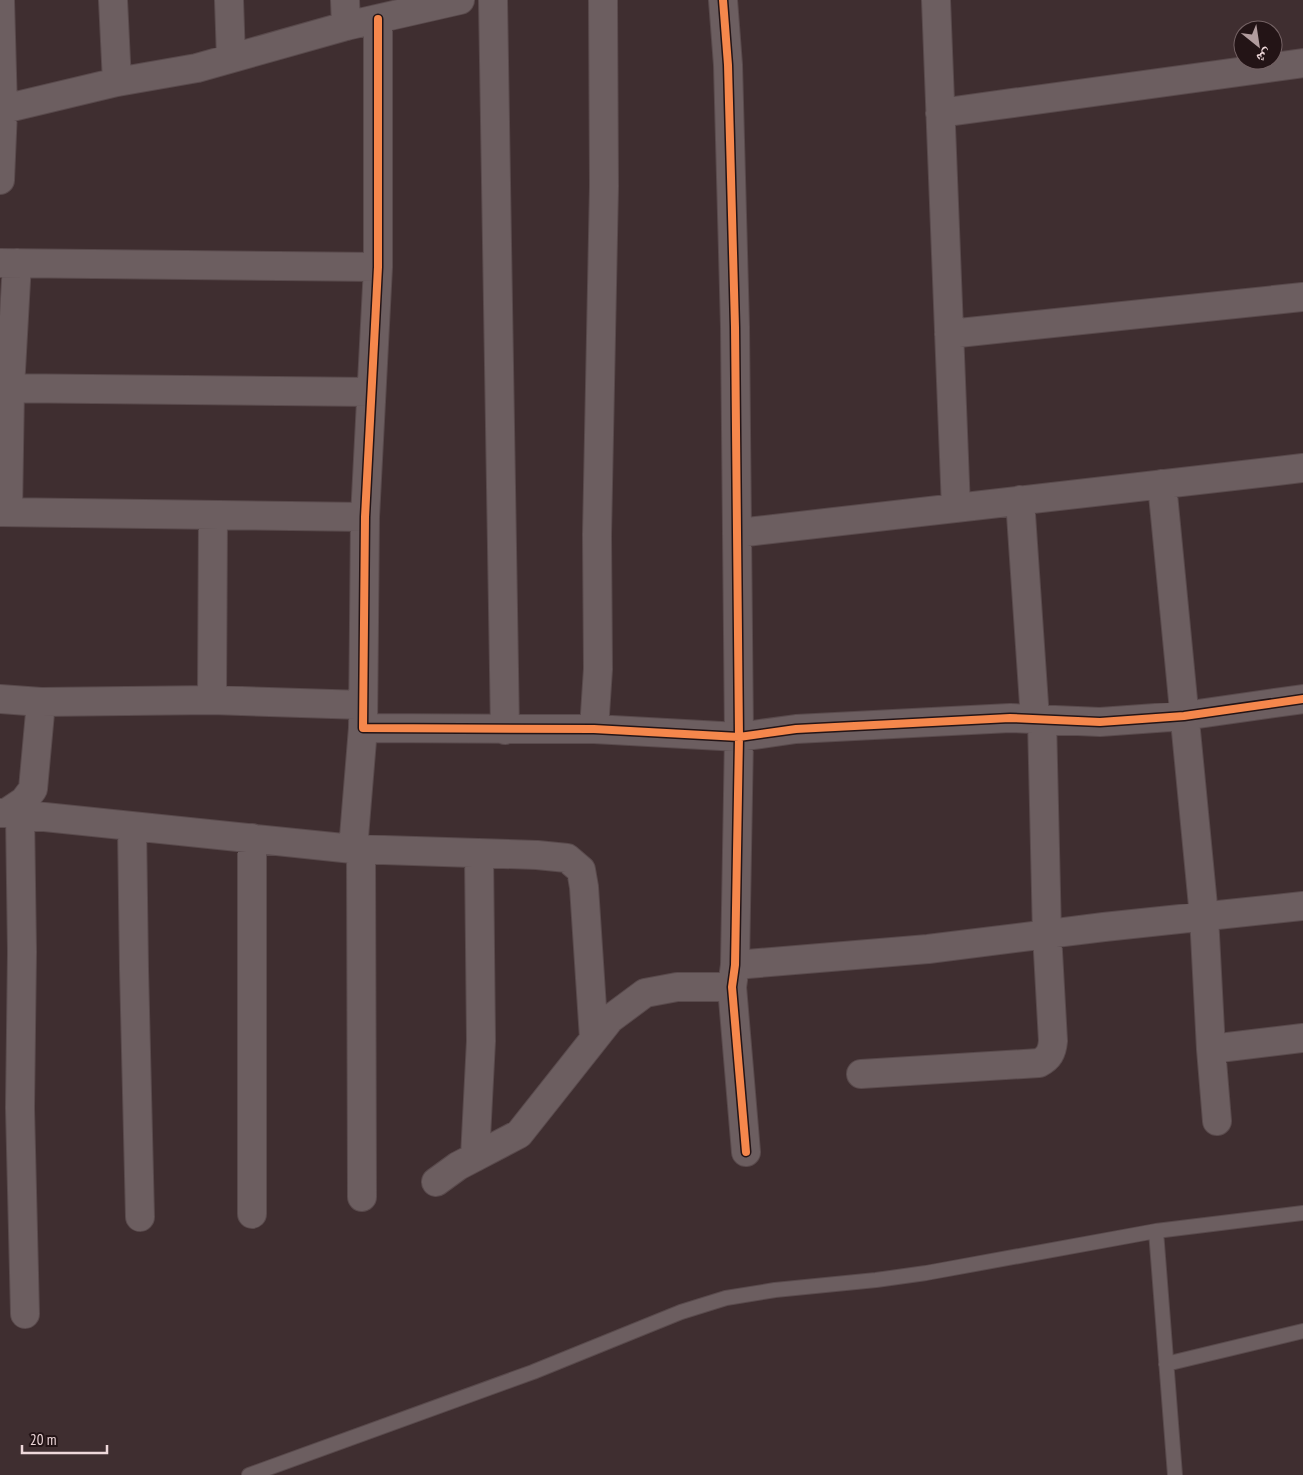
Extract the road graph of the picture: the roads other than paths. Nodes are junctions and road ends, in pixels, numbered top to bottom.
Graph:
1 (0, 0) edge
2 (113, 0) edge
3 (228, 0) edge
4 (460, 0) edge
5 (493, 0) edge
6 (603, 0) edge
7 (723, 0) edge
8 (936, 0) edge
9 (412, 5) edge
10 (346, 13) edge
11 (378, 19) junction
12 (230, 58) junction
13 (1303, 63) edge
14 (117, 82) junction
15 (1, 110) edge
16 (940, 113) junction
17 (0, 180) edge
18 (8, 263) edge
19 (378, 267) junction
20 (1303, 297) edge
21 (949, 334) junction
22 (5, 388) edge
23 (371, 392) junction
24 (1303, 468) edge
25 (1162, 484) junction
26 (1020, 500) junction
27 (956, 508) junction
28 (4, 512) edge
29 (212, 515) junction
30 (365, 517) junction
31 (738, 533) junction
32 (0, 699) edge
33 (1303, 699) edge
34 (212, 700) junction
35 (41, 702) junction
36 (1184, 716) junction
37 (363, 717) junction
38 (1038, 719) junction
39 (594, 729) junction
40 (505, 730) junction
41 (739, 737) junction
42 (9, 813) edge
43 (132, 826) junction
44 (252, 838) junction
45 (357, 849) junction
46 (479, 854) junction
47 (1303, 906) edge
48 (1204, 916) junction
49 (1047, 934) junction
50 (734, 976) junction
51 (594, 1038) junction
52 (1303, 1038) edge
53 (1211, 1049) junction
54 (861, 1074) dead end
55 (1217, 1121) dead end
56 (746, 1152) dead end
57 (475, 1157) junction
58 (436, 1182) dead end
59 (362, 1197) dead end
60 (1303, 1213) edge
61 (252, 1214) dead end
62 (140, 1217) dead end
63 (1156, 1231) junction
64 (24, 1314) dead end
65 (1303, 1331) edge
66 (1166, 1364) junction
67 (249, 1475) edge
68 (1175, 1475) edge

1 - 15 street
2 - 14 street
3 - 12 street
4 - 9 street
5 - 40 street
6 - 39 street
7 - 31 street
8 - 16 street
9 - 11 street
10 - 11 street
10 - 12 street
11 - 19 street
12 - 14 street
13 - 16 street
14 - 15 street
15 - 17 street
16 - 21 street
18 - 19 street
18 - 22 street
19 - 23 street
20 - 21 street
21 - 27 street
22 - 23 street
22 - 28 street
23 - 30 street
24 - 25 street
25 - 26 street
25 - 36 street
26 - 27 street
26 - 38 street
27 - 31 street
28 - 29 street
29 - 30 street
29 - 34 street
30 - 37 street
31 - 41 street
32 - 35 street
33 - 36 street
34 - 35 street
34 - 37 street
35 - 42 street
36 - 38 street
36 - 48 street
37 - 40 street
37 - 45 street
38 - 41 street
38 - 49 street
39 - 40 street
39 - 41 street
41 - 50 street
42 - 43 street
42 - 64 street
43 - 44 street
43 - 62 street
44 - 45 street
44 - 61 street
45 - 46 street
45 - 59 street
46 - 51 street
46 - 57 street
47 - 48 street
48 - 49 street
48 - 53 street
49 - 50 street
49 - 54 street
50 - 51 street
50 - 56 street
51 - 57 street
52 - 53 street
53 - 55 street
57 - 58 street
60 - 63 lane
63 - 66 lane
63 - 67 lane
65 - 66 lane
66 - 68 lane

